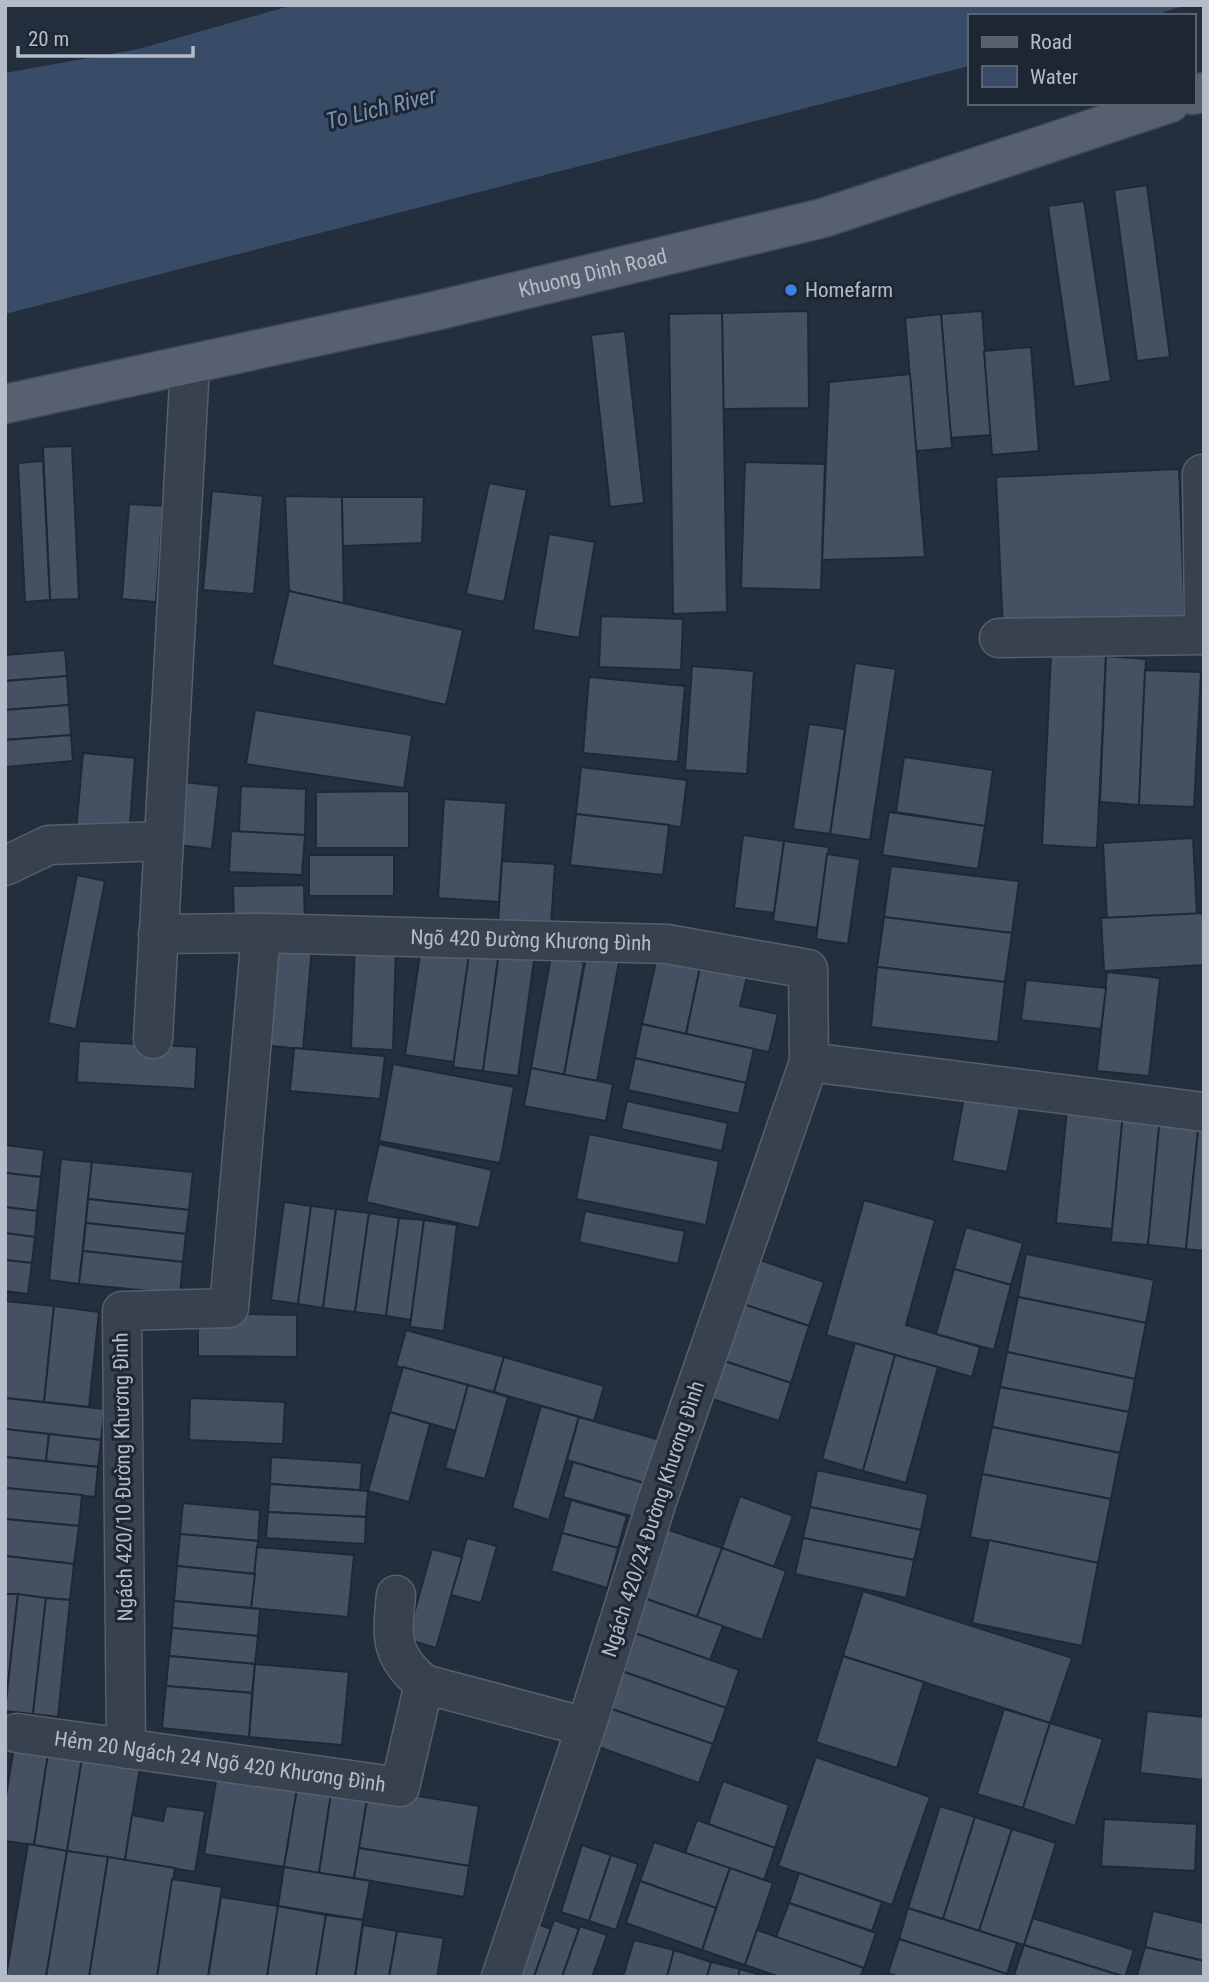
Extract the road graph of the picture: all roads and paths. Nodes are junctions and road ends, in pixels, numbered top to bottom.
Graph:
1 (1164, 105) edge
2 (190, 365) junction
3 (5, 404) edge
4 (1202, 474) dead end
5 (1204, 620) edge
6 (1204, 635) edge
7 (999, 638) dead end
8 (163, 841) junction
9 (5, 866) edge
10 (261, 933) junction
11 (158, 934) junction
12 (153, 1039) dead end
13 (808, 1062) junction
14 (1204, 1112) edge
15 (396, 1595) dead end
16 (424, 1684) junction
17 (586, 1727) junction
18 (17, 1733) dead end
19 (126, 1749) junction
20 (500, 1977) edge

1 - 2 main road, Khuong Dinh Road
2 - 3 main road, Khuong Dinh Road
2 - 8 lane
4 - 5 lane
6 - 7 lane
8 - 9 lane
8 - 11 lane
10 - 11 lane, Ngõ 420 Đường Khương Đình
10 - 13 lane, Ngõ 420 Đường Khương Đình
10 - 19 lane, Ngách 420/10 Đường Khương Đình
11 - 12 lane
13 - 14 lane
13 - 17 lane, Ngách 420/24 Đường Khương Đình
15 - 16 lane
16 - 17 lane
16 - 19 lane, Hẻm 20 Ngách 24 Ngõ 420 Khương Đình
17 - 20 lane, Ngách 420/24 Đường Khương Đình
18 - 19 lane, Hẻm 20 Ngách 24 Ngõ 420 Khương Đình

